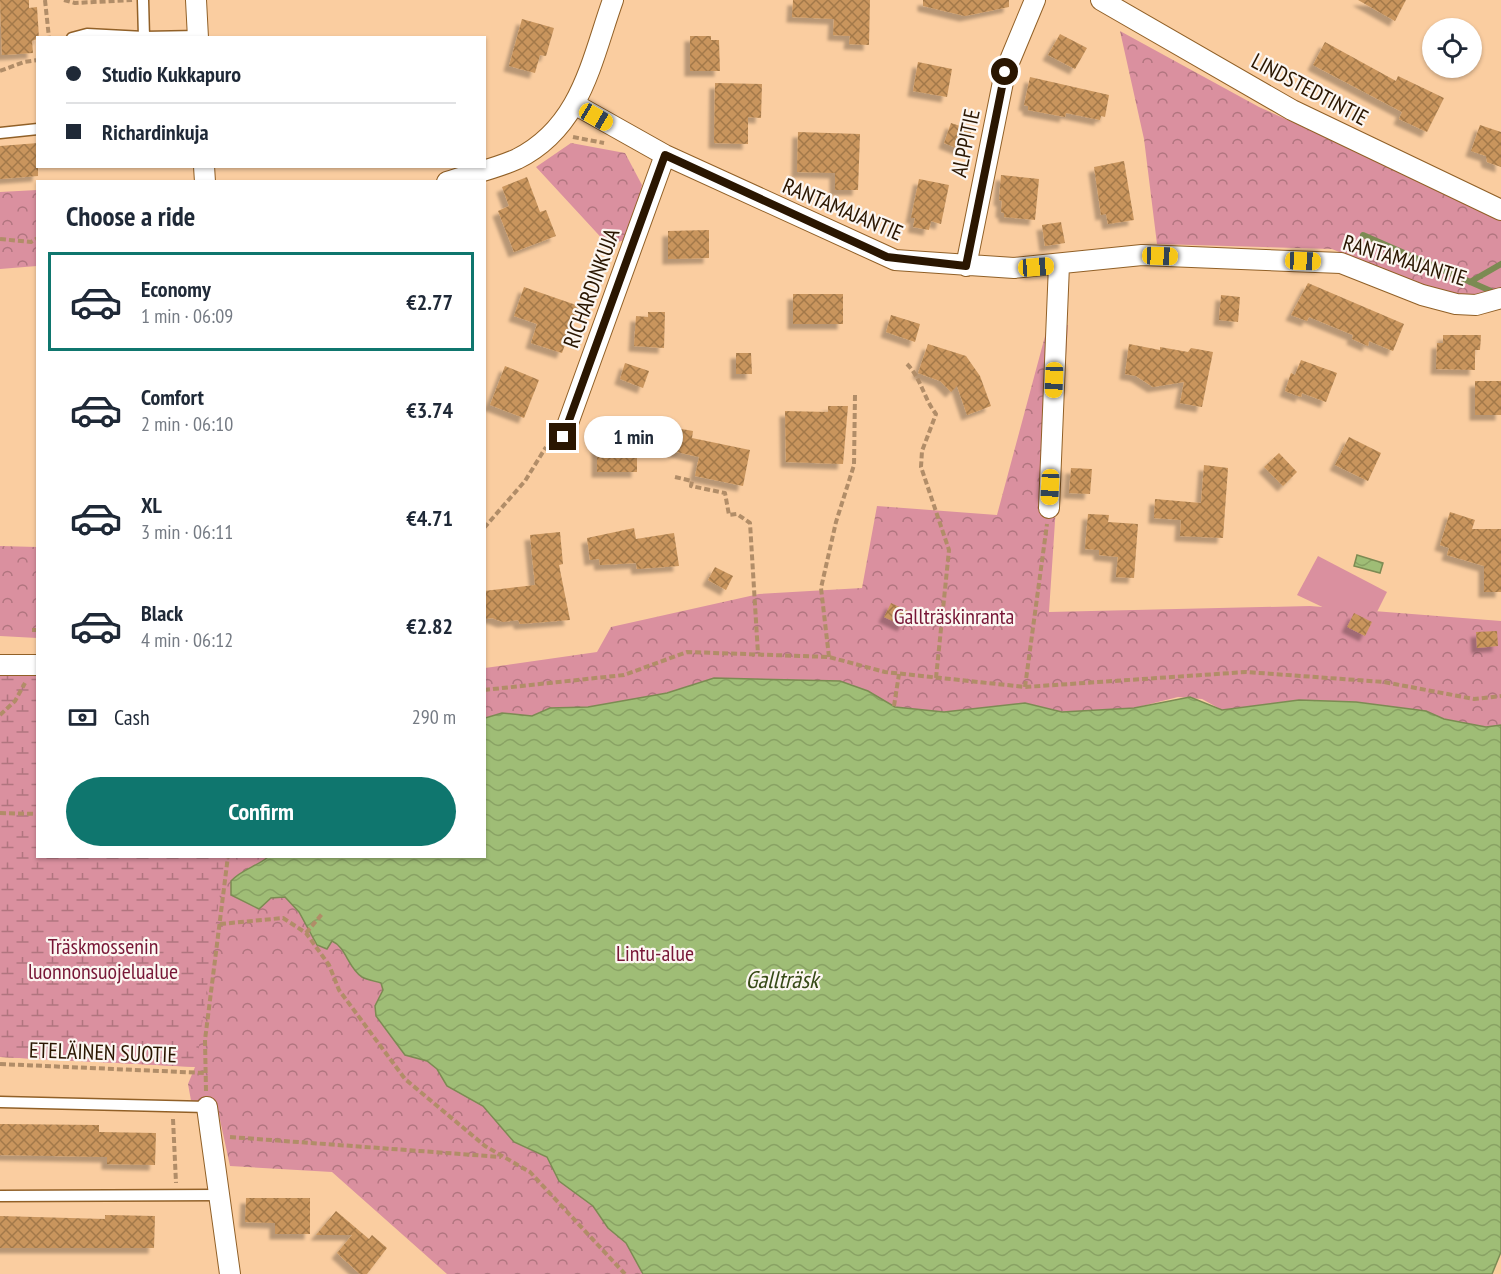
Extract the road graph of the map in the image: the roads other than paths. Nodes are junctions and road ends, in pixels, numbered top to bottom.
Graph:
1 (143, 0) edge
2 (196, 0) edge
3 (613, 0) edge
4 (1035, 0) edge
5 (1101, 0) edge
6 (80, 36) edge
7 (125, 36) edge
8 (144, 36) edge
9 (198, 36) edge
10 (576, 105) junction
11 (36, 129) edge
12 (0, 133) edge
13 (665, 155) junction
14 (453, 180) edge
15 (1501, 210) edge
16 (1059, 265) junction
17 (966, 266) junction
18 (1501, 298) edge
19 (555, 442) road end
20 (1049, 508) road end
21 (0, 665) edge
22 (34, 665) edge
23 (0, 1102) edge
24 (207, 1107) joint
25 (218, 1195) junction
26 (0, 1196) edge
27 (230, 1274) edge

1 - 8 lane
2 - 9 street
3 - 10 street
4 - 17 street, ALPPITIE
5 - 15 street, LINDSTEDTINTIE
6 - 7 lane
10 - 13 street, RANTAMAJANTIE
10 - 14 street
11 - 12 lane
13 - 17 street, RANTAMAJANTIE
13 - 19 street, RICHARDINKUJA
16 - 17 street, RANTAMAJANTIE
16 - 18 street, RANTAMAJANTIE
16 - 20 street
21 - 22 street
23 - 24 lane
24 - 25 street
25 - 26 lane
25 - 27 street

